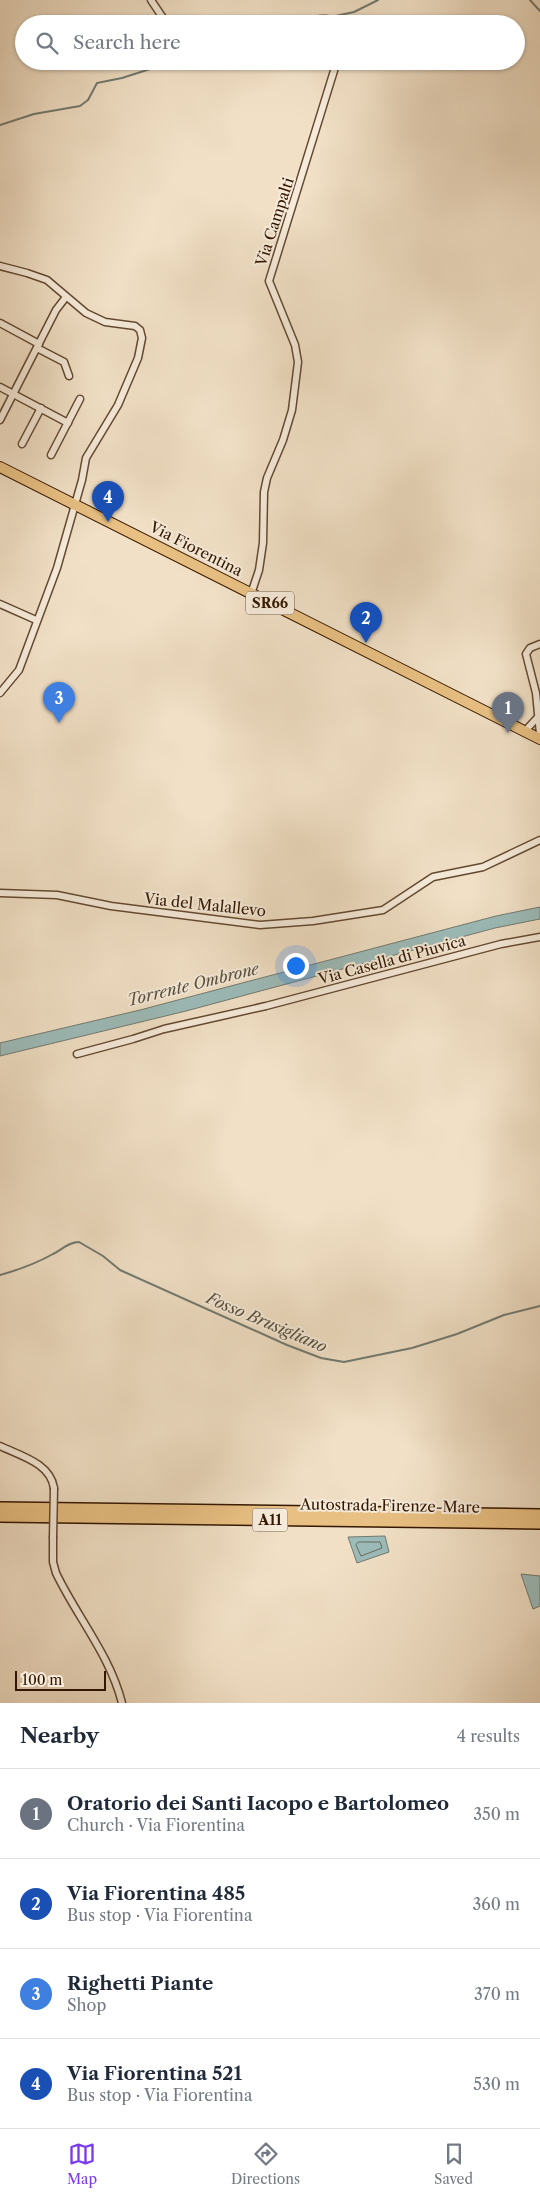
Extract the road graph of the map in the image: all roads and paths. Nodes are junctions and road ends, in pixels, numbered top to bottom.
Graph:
1 (152, 0) edge
2 (161, 15) edge
3 (334, 70) edge
4 (0, 266) edge
5 (66, 297) junction
6 (0, 323) edge
7 (38, 346) junction
8 (69, 376) dead end
9 (0, 387) edge
10 (13, 394) junction
11 (80, 399) dead end
12 (40, 408) junction
13 (0, 420) edge
14 (68, 422) junction
15 (22, 444) dead end
16 (52, 455) dead end
17 (0, 467) edge
18 (74, 505) junction
19 (251, 594) junction
20 (0, 604) edge
21 (36, 620) junction
22 (540, 644) edge
23 (0, 693) edge
24 (539, 716) edge
25 (525, 731) junction
26 (540, 734) edge
27 (540, 739) edge
28 (540, 840) edge
29 (0, 893) edge
30 (540, 938) edge
31 (76, 1054) dead end
32 (0, 1446) edge
33 (0, 1508) edge
34 (540, 1515) edge
35 (0, 1516) edge
36 (540, 1524) edge
37 (122, 1703) edge

1 - 2 street
3 - 19 street, Via Campalti
4 - 5 street
5 - 7 street
5 - 18 street
6 - 7 street
7 - 8 street
7 - 10 street
9 - 10 street
10 - 12 street
10 - 13 street
11 - 14 street
12 - 14 street
12 - 15 street
14 - 16 street
17 - 18 main road, Via Fiorentina / SR66
18 - 19 main road, Via Fiorentina / SR66
18 - 21 street
19 - 25 main road, Via Fiorentina / SR66
20 - 21 street
21 - 23 street
22 - 24 street
24 - 25 street
24 - 26 street
25 - 27 main road, Via Fiorentina / SR66
28 - 29 street, Via del Malallevo
30 - 31 street, Via Casella di Piuvica
32 - 37 street, bridge
33 - 34 highway, Autostrada Firenze-Mare / A11
35 - 36 highway, Autostrada Firenze-Mare / A11

